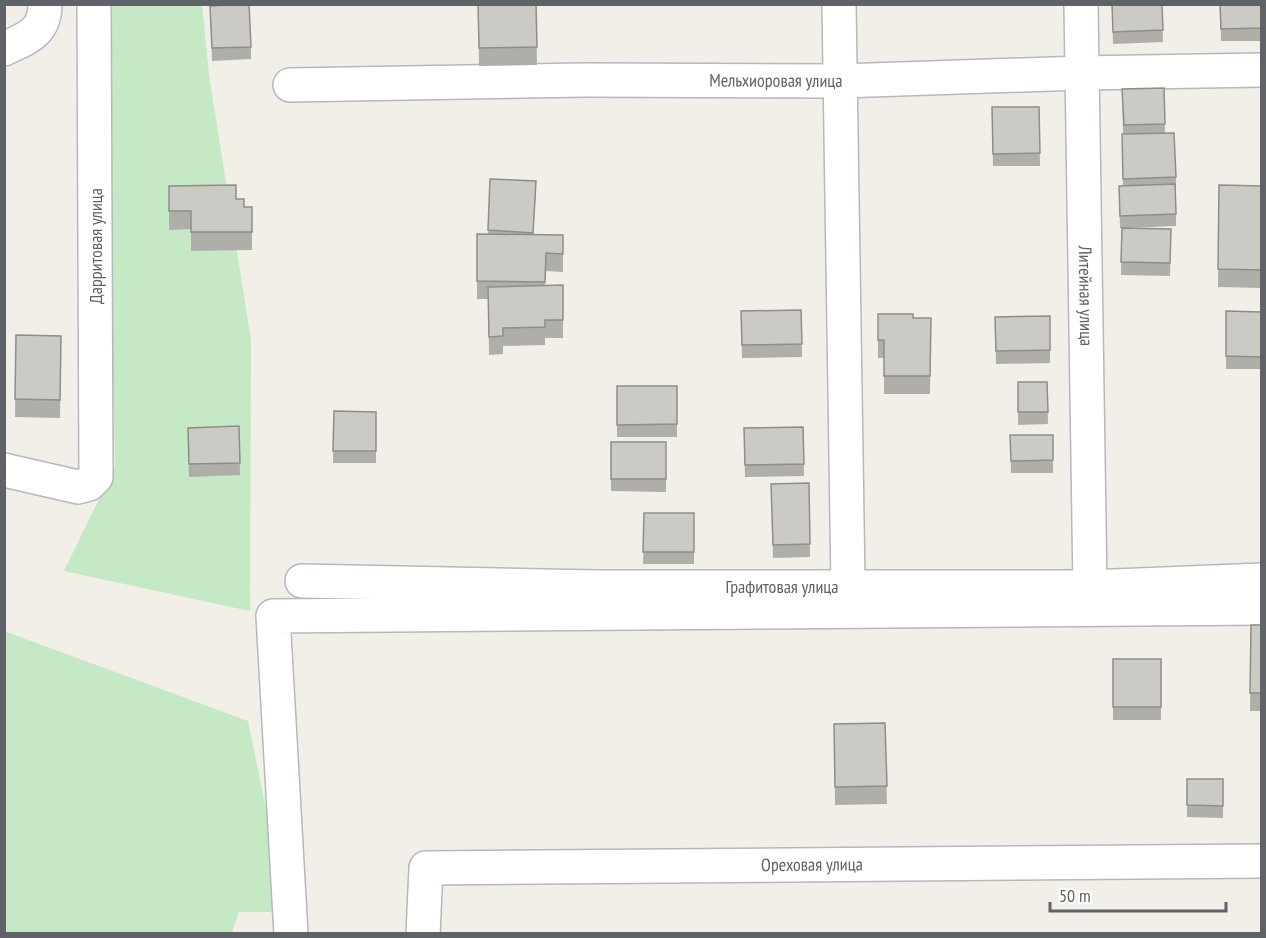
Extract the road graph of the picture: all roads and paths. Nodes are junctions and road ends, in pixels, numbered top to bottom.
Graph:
1 (45, 4) edge
2 (94, 4) edge
3 (839, 4) edge
4 (1081, 4) edge
5 (4, 49) edge
6 (1262, 70) edge
7 (1081, 72) junction
8 (841, 81) junction
9 (290, 85) dead end
10 (4, 470) edge
11 (1262, 580) edge
12 (302, 581) dead end
13 (848, 585) junction
14 (1090, 587) junction
15 (1262, 608) edge
16 (1262, 861) edge
17 (291, 933) edge
18 (423, 933) edge

1 - 5 street
2 - 10 street, Дарритовая улица
3 - 8 street
4 - 7 street, Литейная улица
6 - 7 street, Мельхиоровая улица
7 - 8 street, Мельхиоровая улица
7 - 14 street, Литейная улица
8 - 9 street, Мельхиоровая улица
8 - 13 street
11 - 14 street, Графитовая улица
12 - 13 street, Графитовая улица
13 - 14 street, Графитовая улица
15 - 17 street
16 - 18 street, Ореховая улица

